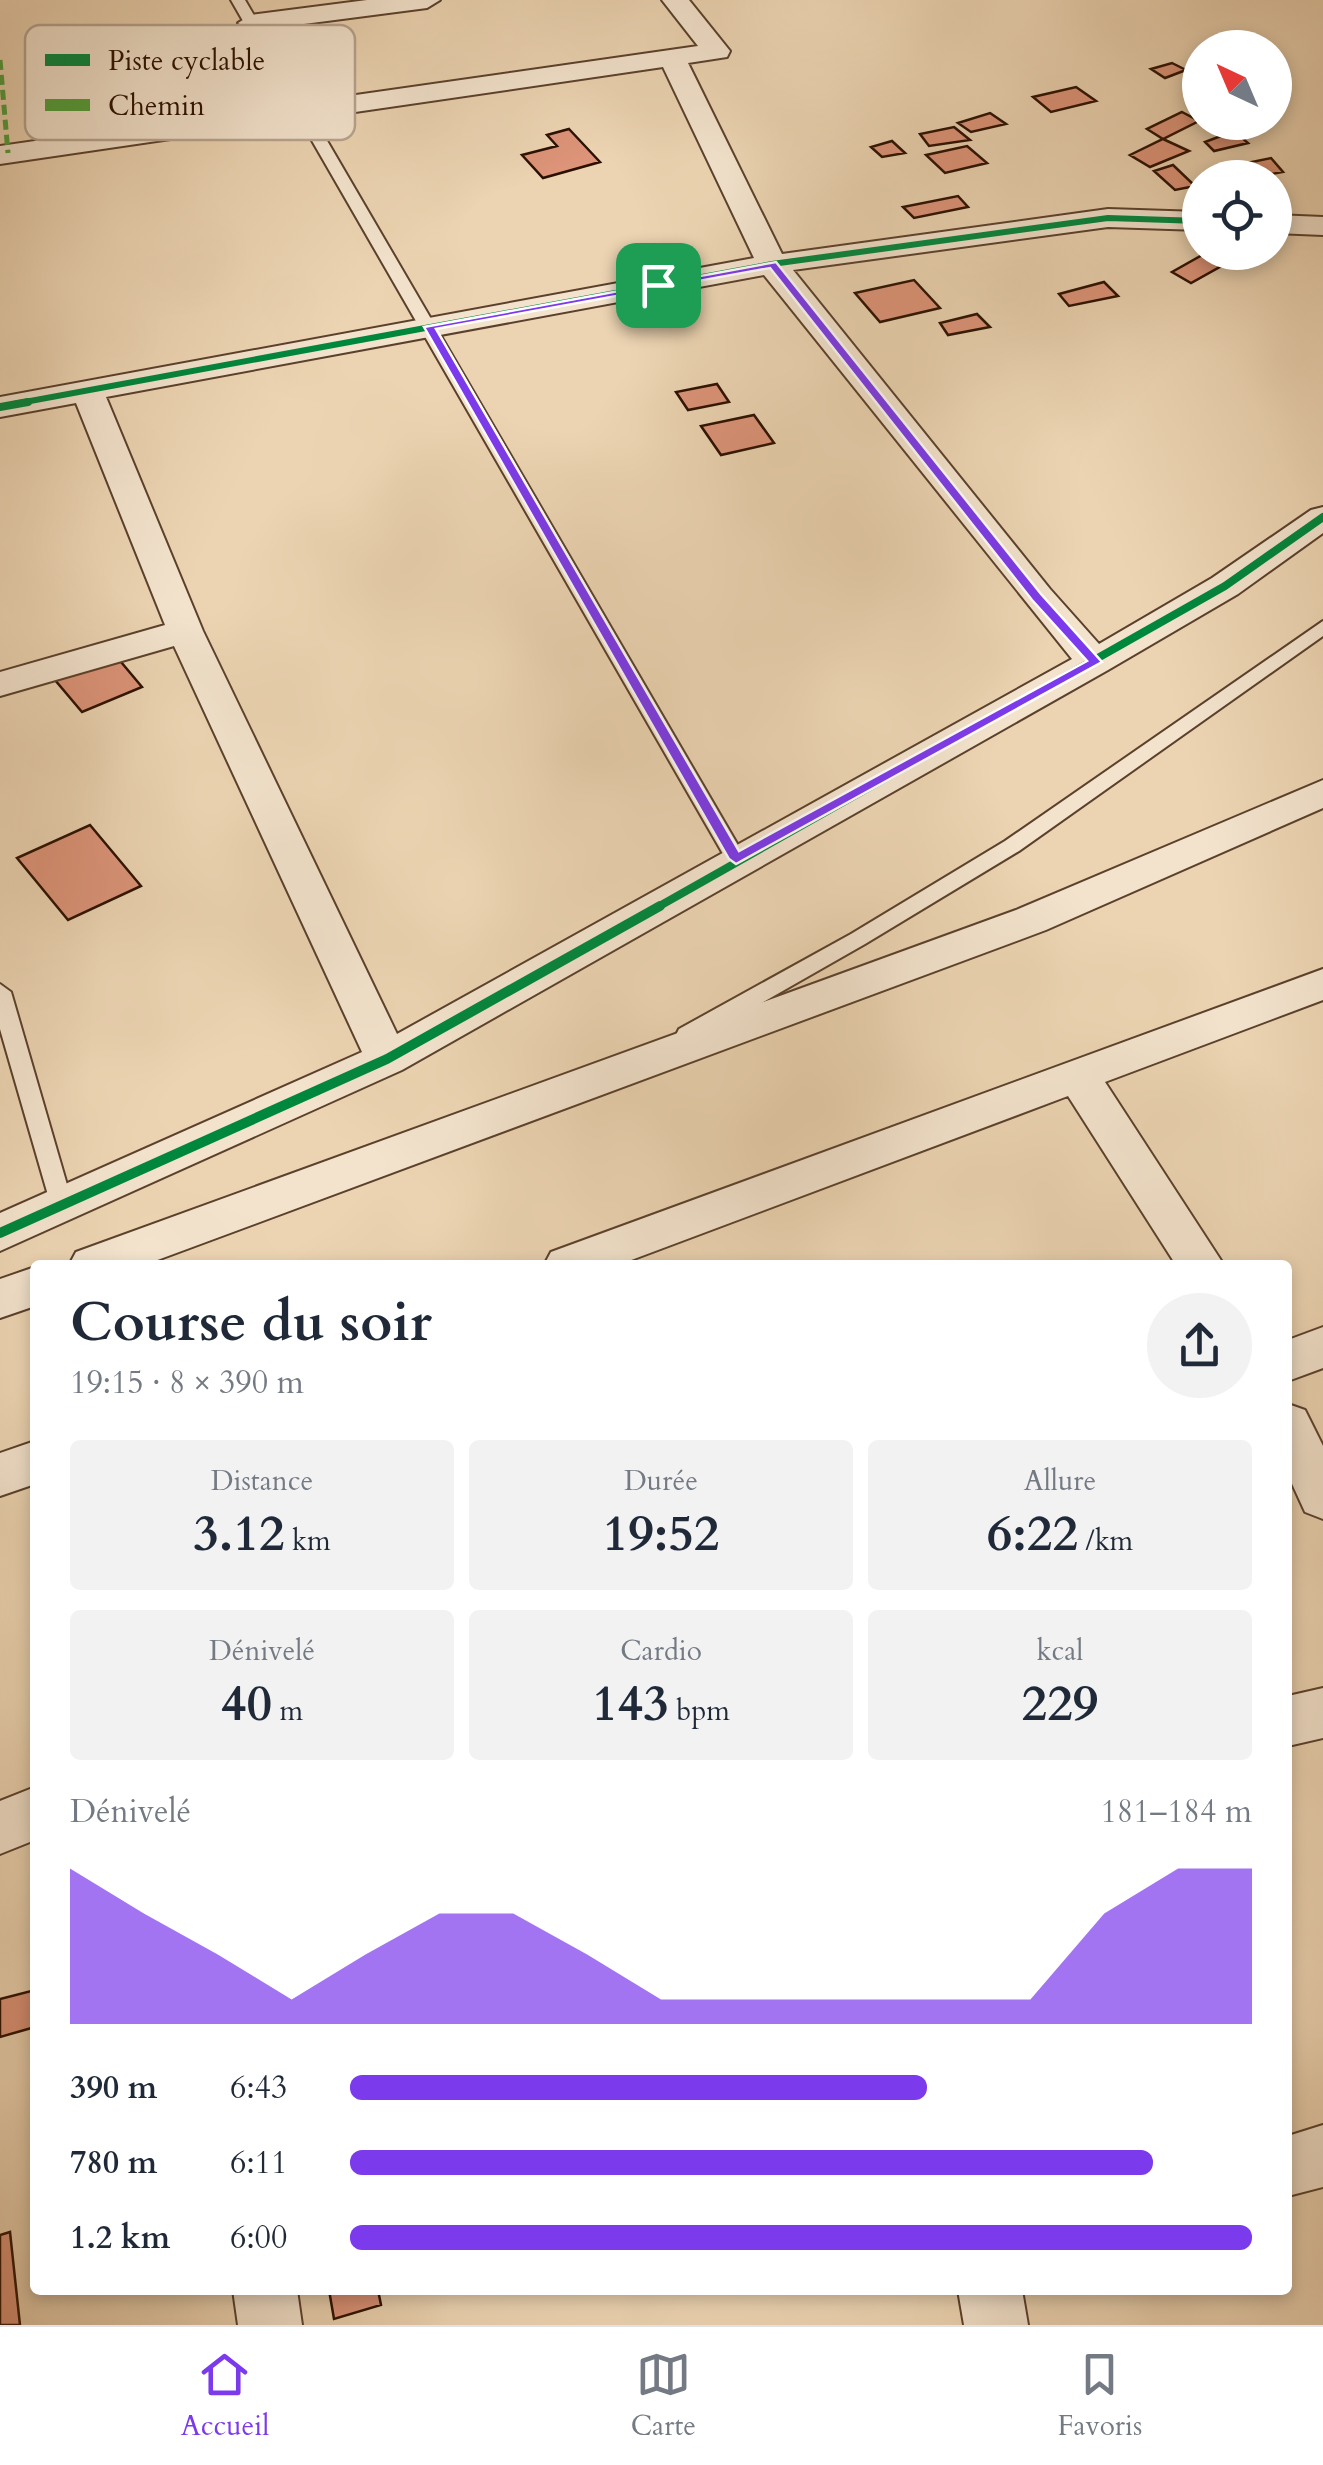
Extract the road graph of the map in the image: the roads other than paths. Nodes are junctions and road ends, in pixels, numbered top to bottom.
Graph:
1 (428, 0) edge
2 (675, 0) edge
3 (244, 12) edge
4 (672, 58) junction
5 (355, 105) edge
6 (104, 140) edge
7 (320, 140) edge
8 (0, 154) edge
9 (1182, 220) edge
10 (1292, 225) edge
11 (1323, 226) edge
12 (772, 264) junction
13 (429, 327) junction
14 (88, 392) junction
15 (0, 406) edge
16 (1323, 516) edge
17 (1323, 627) edge
18 (185, 631) junction
19 (1095, 662) junction
20 (0, 684) edge
21 (1323, 792) edge
22 (736, 859) junction
23 (1323, 984) edge
24 (0, 992) edge
25 (387, 1058) junction
26 (624, 1070) junction
27 (1078, 1076) junction
28 (62, 1202) junction
29 (0, 1232) edge
30 (106, 1260) edge
31 (581, 1260) edge
32 (1197, 1260) edge
33 (30, 1288) edge
34 (0, 1299) edge
35 (1323, 1348) edge
36 (1292, 1360) edge
37 (1292, 1433) edge
38 (30, 1464) edge
39 (0, 1475) edge
40 (1323, 1497) edge
41 (1323, 1713) edge
42 (1292, 1720) edge
43 (30, 1815) edge
44 (0, 1828) edge
45 (1323, 2156) edge
46 (1292, 2165) edge
47 (266, 2295) edge
48 (991, 2295) edge
49 (270, 2325) edge
50 (996, 2325) edge

1 - 3 street
2 - 4 street
4 - 5 street
4 - 12 street
6 - 8 street
7 - 13 lane
9 - 12 street
10 - 11 street
12 - 13 street
12 - 19 street
13 - 14 street
13 - 22 lane
14 - 15 street
14 - 18 street
16 - 19 street
17 - 26 lane
18 - 20 street
18 - 25 street
19 - 22 street
21 - 26 street
22 - 25 street
23 - 27 street
24 - 28 lane
25 - 28 street
26 - 30 street
27 - 31 street
27 - 32 street
28 - 29 street
33 - 34 street
35 - 36 street
37 - 40 street
38 - 39 street
41 - 42 street
43 - 44 street
45 - 46 street
47 - 49 street
48 - 50 street

